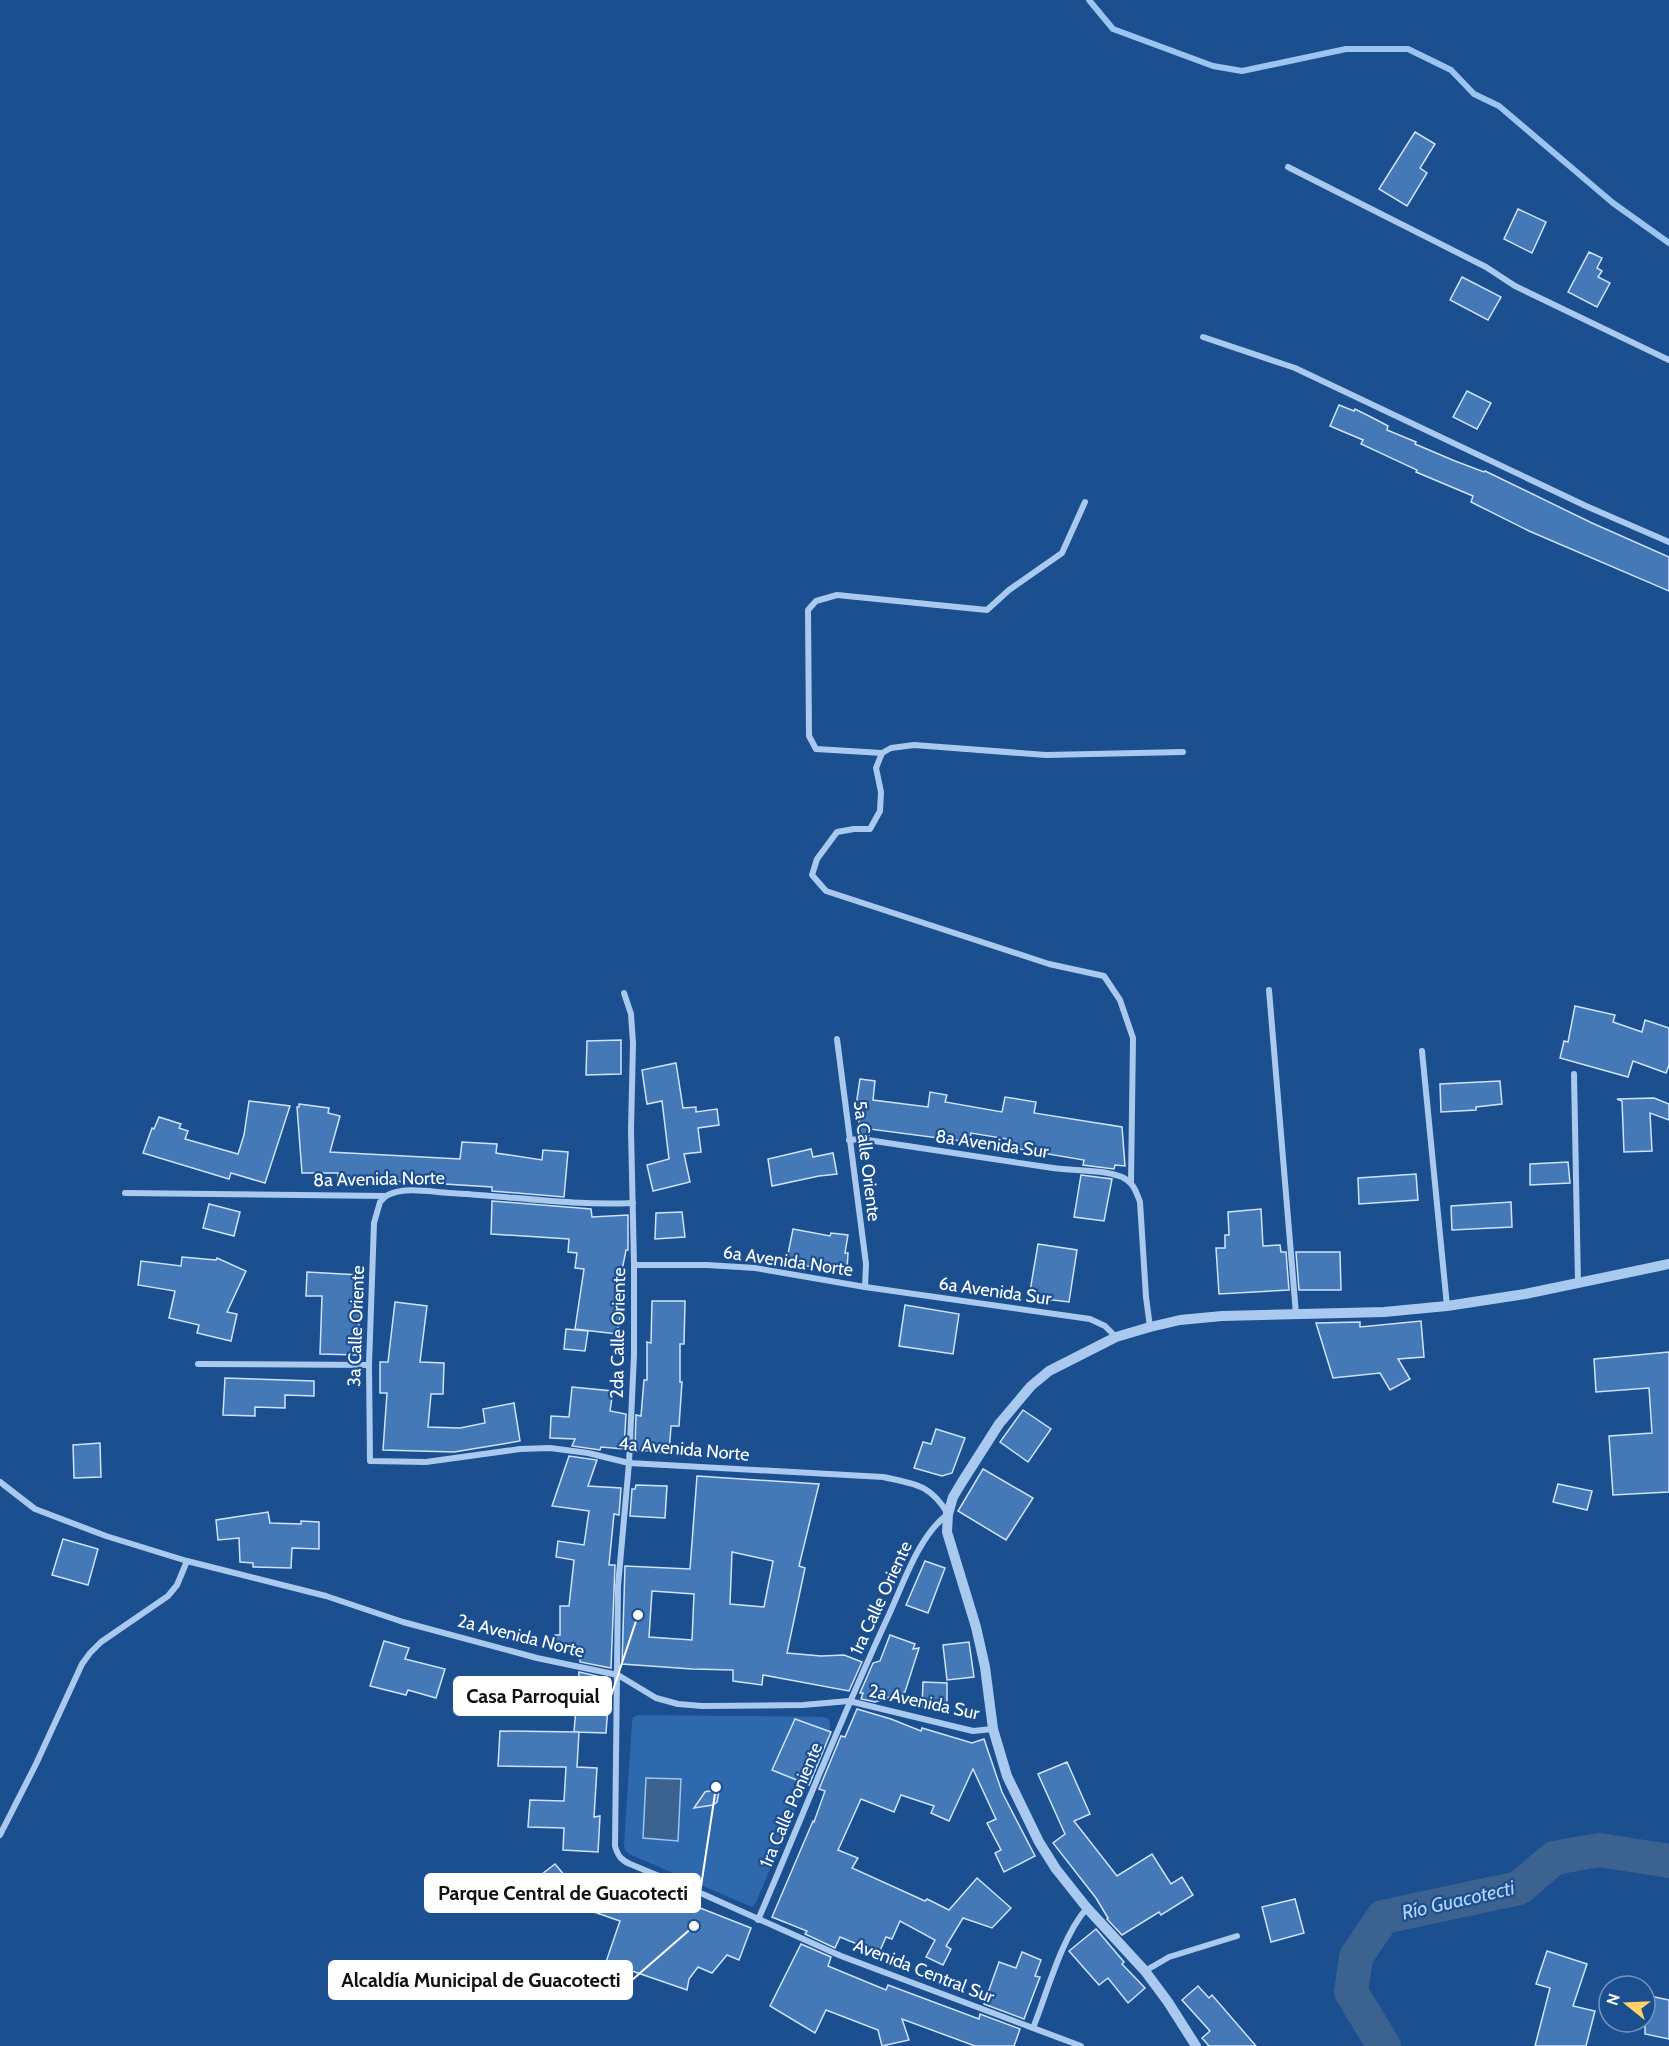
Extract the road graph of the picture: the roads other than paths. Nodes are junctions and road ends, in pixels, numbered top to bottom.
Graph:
1 (1288, 167) dead end
2 (1203, 337) dead end
3 (1669, 360) edge
4 (1085, 502) dead end
5 (1669, 542) edge
6 (1183, 752) dead end
7 (882, 753) junction
8 (1269, 990) dead end
9 (624, 993) dead end
10 (837, 1039) dead end
11 (1422, 1051) dead end
12 (1574, 1074) dead end
13 (849, 1140) junction
14 (1131, 1182) junction
15 (126, 1193) dead end
16 (386, 1196) junction
17 (633, 1203) junction
18 (1669, 1264) edge
19 (634, 1265) junction
20 (1578, 1283) junction
21 (865, 1287) junction
22 (1448, 1306) junction
23 (1296, 1314) junction
24 (1150, 1327) junction
25 (1116, 1337) junction
26 (198, 1364) dead end
27 (369, 1365) junction
28 (370, 1461) joint
29 (629, 1462) junction
30 (0, 1482) edge
31 (948, 1514) junction
32 (187, 1561) junction
33 (618, 1675) junction
34 (849, 1701) junction
35 (993, 1729) junction
36 (0, 1835) edge
37 (615, 1846) joint
38 (1087, 1908) junction
39 (758, 1920) junction
40 (1237, 1936) dead end
41 (1145, 1971) junction
42 (1033, 2028) junction
43 (1081, 2046) edge
44 (1196, 2046) edge

1 - 3 street
2 - 5 street
4 - 7 street
6 - 7 street
7 - 14 street
8 - 23 street
9 - 17 street, 2da Calle Oriente
10 - 13 street, 5a Calle Oriente
11 - 22 street
12 - 20 street
13 - 14 street, 8a Avenida Sur
13 - 21 street, 5a Calle Oriente
14 - 24 street
15 - 16 street, 8a Avenida Norte
16 - 17 street, 8a Avenida Norte
16 - 27 street, 3a Calle Oriente
17 - 19 street, 2da Calle Oriente
18 - 20 street
19 - 21 street, 6a Avenida Norte
19 - 29 street, 2da Calle Oriente
20 - 22 street
21 - 25 street, 6a Avenida Sur
22 - 23 street
23 - 24 street
24 - 25 street
25 - 31 street
26 - 27 street
27 - 28 street, 3a Calle Oriente
28 - 29 street, 4a Avenida Norte
29 - 31 street, 4a Avenida Norte
29 - 33 street, 2da Calle Oriente
30 - 32 street, 2a Avenida Norte
31 - 34 street, 1ra Calle Oriente
31 - 35 street
32 - 33 street, 2a Avenida Norte
32 - 36 street
33 - 34 street, 2a Avenida Norte
33 - 37 street, 2da Calle Oriente
34 - 35 street, 2a Avenida Sur
34 - 39 street, 1ra Calle Poniente
35 - 38 street
37 - 39 street, Avenida Central Sur
38 - 41 street
38 - 42 street
39 - 42 street, Avenida Central Sur
40 - 41 street
41 - 44 street
42 - 43 street, Avenida Central Sur

